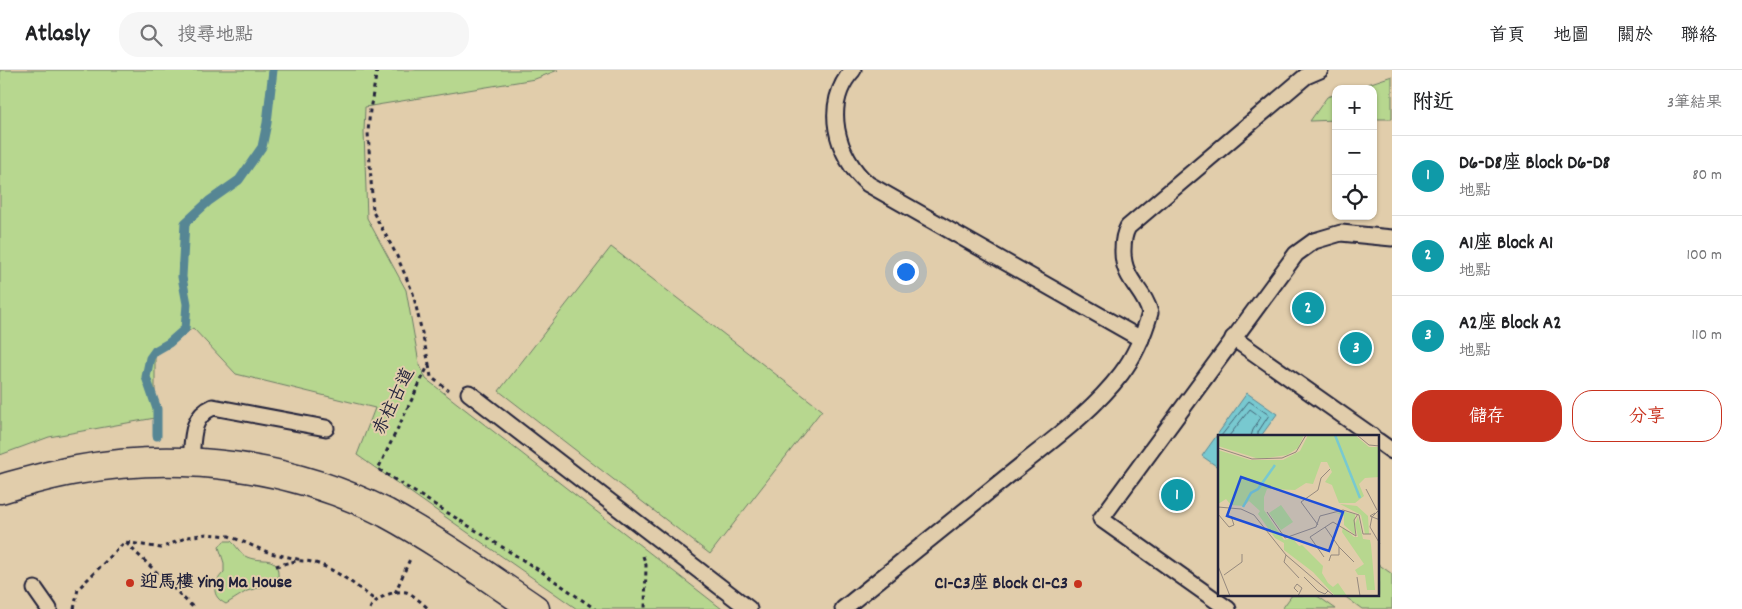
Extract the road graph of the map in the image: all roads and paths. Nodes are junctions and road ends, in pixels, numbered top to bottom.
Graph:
1 (377, 70) edge
2 (853, 70) edge
3 (1320, 70) edge
4 (1392, 238) edge
5 (1233, 338) junction
6 (1141, 339) junction
7 (468, 393) dead end
8 (326, 428) dead end
9 (1371, 435) edge
10 (1380, 442) edge
11 (1392, 451) edge
12 (191, 462) junction
13 (0, 489) edge
14 (125, 542) junction
15 (414, 551) dead end
16 (302, 560) junction
17 (276, 566) dead end
18 (35, 589) dead end
19 (395, 593) junction
20 (376, 601) junction
21 (423, 607) edge
22 (50, 609) edge
23 (74, 609) edge
24 (195, 609) edge
25 (370, 609) edge
26 (429, 609) edge
27 (535, 609) edge
28 (595, 609) edge
29 (748, 609) edge
30 (843, 609) edge
31 (1228, 609) edge

1 - 28 path, 赤柱古道
2 - 6 lane
3 - 6 lane
4 - 5 lane
5 - 9 lane
5 - 31 lane
6 - 30 lane
7 - 29 lane
8 - 12 lane
10 - 11 lane
12 - 13 street
12 - 27 street
14 - 16 path
14 - 23 path
14 - 24 path
15 - 19 path
16 - 17 path
16 - 20 path
18 - 22 lane
19 - 20 path
19 - 21 path
20 - 25 path
21 - 26 path

